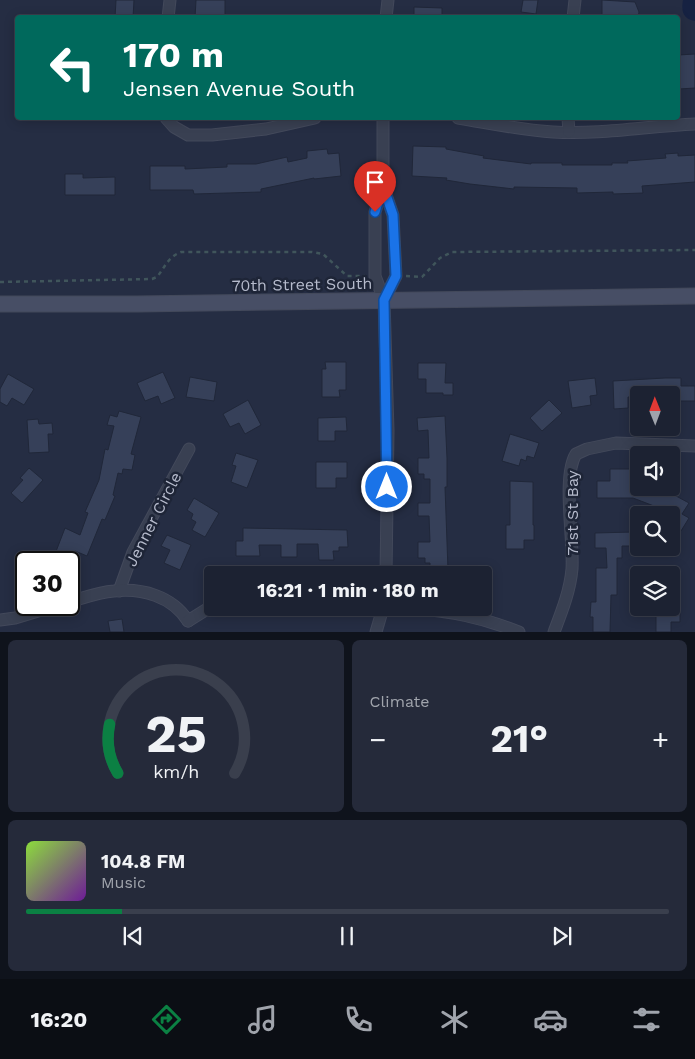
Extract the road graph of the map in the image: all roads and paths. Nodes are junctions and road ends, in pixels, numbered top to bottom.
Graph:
1 (170, 0) edge
2 (388, 0) edge
3 (575, 0) edge
4 (168, 15) edge
5 (386, 15) edge
6 (573, 15) edge
7 (168, 120) edge
8 (306, 120) edge
9 (383, 120) edge
10 (470, 120) edge
11 (568, 120) edge
12 (695, 124) edge
13 (569, 132) junction
14 (383, 186) junction
15 (695, 250) edge
16 (375, 276) junction
17 (396, 276) junction
18 (0, 282) edge
19 (695, 296) edge
20 (384, 300) junction
21 (0, 304) edge
22 (695, 446) edge
23 (189, 450) dead end
24 (386, 566) edge
25 (119, 590) junction
26 (80, 599) edge
27 (204, 611) edge
28 (22, 616) edge
29 (381, 616) edge
30 (469, 616) edge
31 (0, 620) edge
32 (188, 621) junction
33 (182, 632) edge
34 (376, 632) edge
35 (519, 632) edge
36 (554, 632) edge

1 - 4 street
2 - 5 street
3 - 6 street
7 - 8 street
9 - 14 street
10 - 13 street
11 - 13 street
12 - 13 street
14 - 16 street
14 - 17 street
15 - 17 path
16 - 18 path
16 - 20 street
17 - 20 street
19 - 20 main road, 70th Street South
20 - 21 main road, 70th Street South
20 - 24 street
22 - 36 street, 71st St Bay
23 - 25 street, Jenner Circle
25 - 26 street
25 - 32 street
27 - 32 street
28 - 31 street
29 - 34 street
30 - 35 street
32 - 33 street

